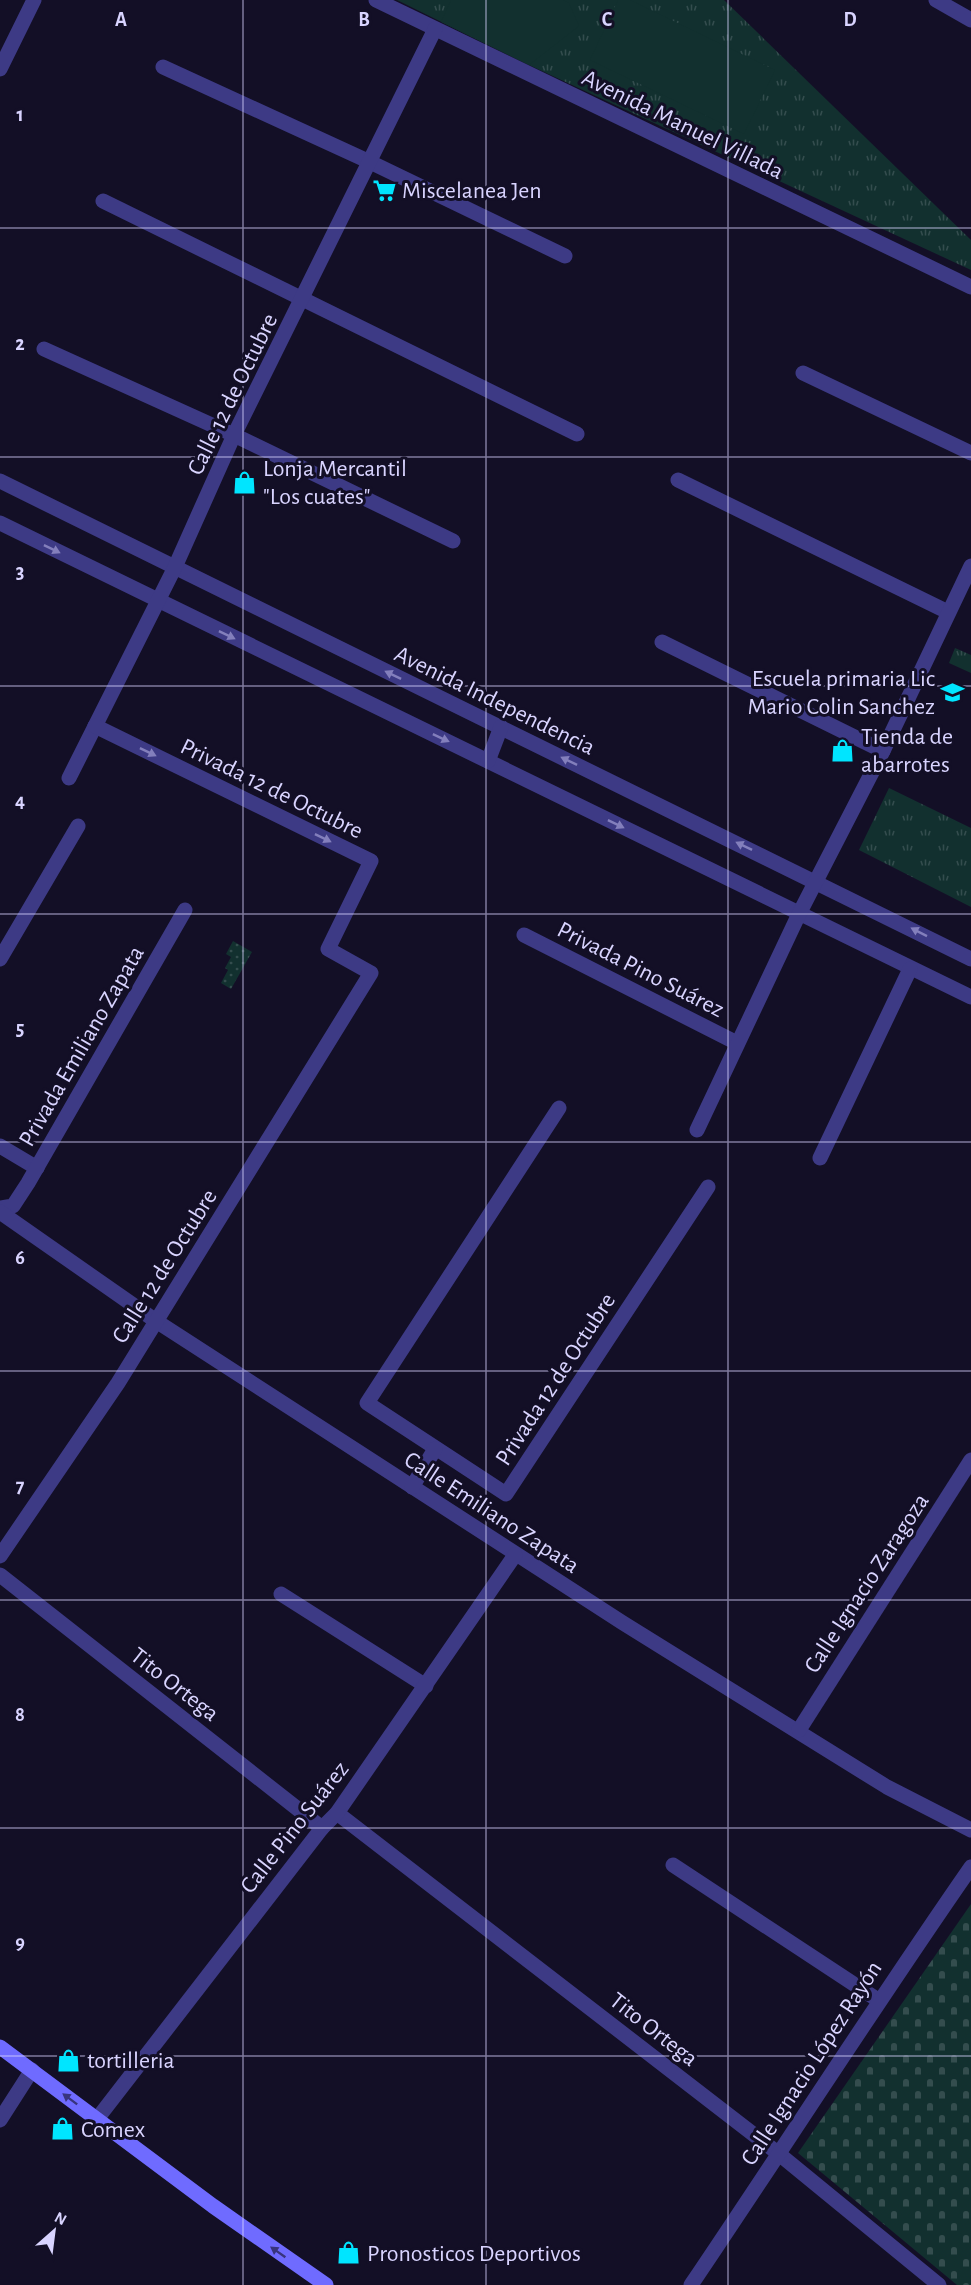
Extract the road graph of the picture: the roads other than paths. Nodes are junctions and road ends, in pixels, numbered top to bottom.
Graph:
1 (34, 0) edge
2 (376, 0) edge
3 (936, 0) edge
4 (971, 20) edge
5 (435, 29) junction
6 (163, 67) dead end
7 (0, 69) edge
8 (370, 162) junction
9 (103, 201) dead end
10 (565, 256) dead end
11 (971, 287) edge
12 (303, 300) junction
13 (44, 349) dead end
14 (804, 373) dead end
15 (577, 434) dead end
16 (234, 435) junction
17 (971, 453) edge
18 (678, 480) dead end
19 (0, 481) edge
20 (0, 523) edge
21 (453, 541) dead end
22 (971, 566) edge
23 (175, 567) junction
24 (158, 602) junction
25 (948, 612) junction
26 (662, 642) dead end
27 (95, 726) junction
28 (501, 727) junction
29 (883, 751) junction
30 (488, 761) junction
31 (69, 778) dead end
32 (78, 826) dead end
33 (816, 881) junction
34 (185, 910) dead end
35 (799, 914) junction
36 (524, 935) dead end
37 (0, 959) edge
38 (971, 959) edge
39 (910, 969) junction
40 (358, 995) joint
41 (971, 998) edge
42 (737, 1043) junction
43 (559, 1108) dead end
44 (697, 1130) dead end
45 (0, 1146) edge
46 (820, 1158) dead end
47 (37, 1168) junction
48 (708, 1187) dead end
49 (0, 1210) edge
50 (156, 1321) junction
51 (435, 1449) junction
52 (971, 1460) edge
53 (412, 1487) junction
54 (515, 1554) junction
55 (0, 1556) edge
56 (0, 1575) edge
57 (281, 1594) dead end
58 (426, 1686) junction
59 (799, 1730) junction
60 (337, 1813) junction
61 (322, 1828) junction
62 (971, 1830) edge
63 (673, 1865) dead end
64 (971, 1867) edge
65 (878, 2000) junction
66 (0, 2047) edge
67 (32, 2070) junction
68 (97, 2119) junction
69 (0, 2120) edge
70 (779, 2154) junction
71 (326, 2285) edge
72 (691, 2285) edge
73 (939, 2285) edge

1 - 7 street
2 - 5 street, Avenida Manuel Villada
3 - 4 street
5 - 8 street, Calle 12 de Octubre
5 - 11 street, Avenida Manuel Villada
6 - 8 street
8 - 10 street
8 - 12 street, Calle 12 de Octubre
9 - 12 street
12 - 15 street
12 - 16 street, Calle 12 de Octubre
13 - 16 street
14 - 17 street
16 - 21 street
16 - 23 street, Calle 12 de Octubre
18 - 25 street
19 - 23 street, Avenida Independencia
20 -> 24 street
22 - 25 street
23 - 24 street, Calle 12 de Octubre
28 -> 23 street, Avenida Independencia
24 - 27 street, Calle 12 de Octubre
24 -> 30 street
25 - 29 street
26 - 29 street
27 - 31 street, Calle 12 de Octubre
27 -> 40 street, Privada 12 de Octubre
28 - 30 street
33 -> 28 street, Avenida Independencia
29 - 33 street
30 -> 35 street
32 - 37 street
33 - 35 street
38 -> 33 street, Avenida Independencia
34 - 47 street, Privada Emiliano Zapata
35 - 39 street
35 - 42 street, Privada Pino Suárez
36 - 42 street, Privada Pino Suárez
39 - 41 street
39 - 46 street
40 - 50 street, Calle 12 de Octubre
42 - 44 street, Privada Pino Suárez
43 - 51 street, Privada 12 de Octubre
45 - 47 street, Privada Emiliano Zapata
47 - 49 street
48 - 51 street, Privada 12 de Octubre
49 - 50 street, Calle Emiliano Zapata
50 - 53 street, Calle Emiliano Zapata
50 - 55 street, Calle 12 de Octubre
51 - 53 street
52 - 59 street, Calle Ignacio Zaragoza
53 - 54 street, Calle Emiliano Zapata
54 - 58 street, Calle Pino Suárez
54 - 59 street, Calle Emiliano Zapata
56 - 61 street, Tito Ortega
57 - 58 street
58 - 60 street, Calle Pino Suárez
59 - 62 street, Calle Emiliano Zapata
60 - 61 street, Calle Pino Suárez
60 - 70 street, Tito Ortega
61 - 68 street, Calle Pino Suárez
63 - 65 street
64 - 65 street, Calle Ignacio López Rayón
65 - 70 street, Calle Ignacio López Rayón
66 - 67 main road
68 -> 67 main road
67 - 69 street
71 -> 68 main road
70 - 72 street, Calle Ignacio López Rayón
70 - 73 street, Tito Ortega

